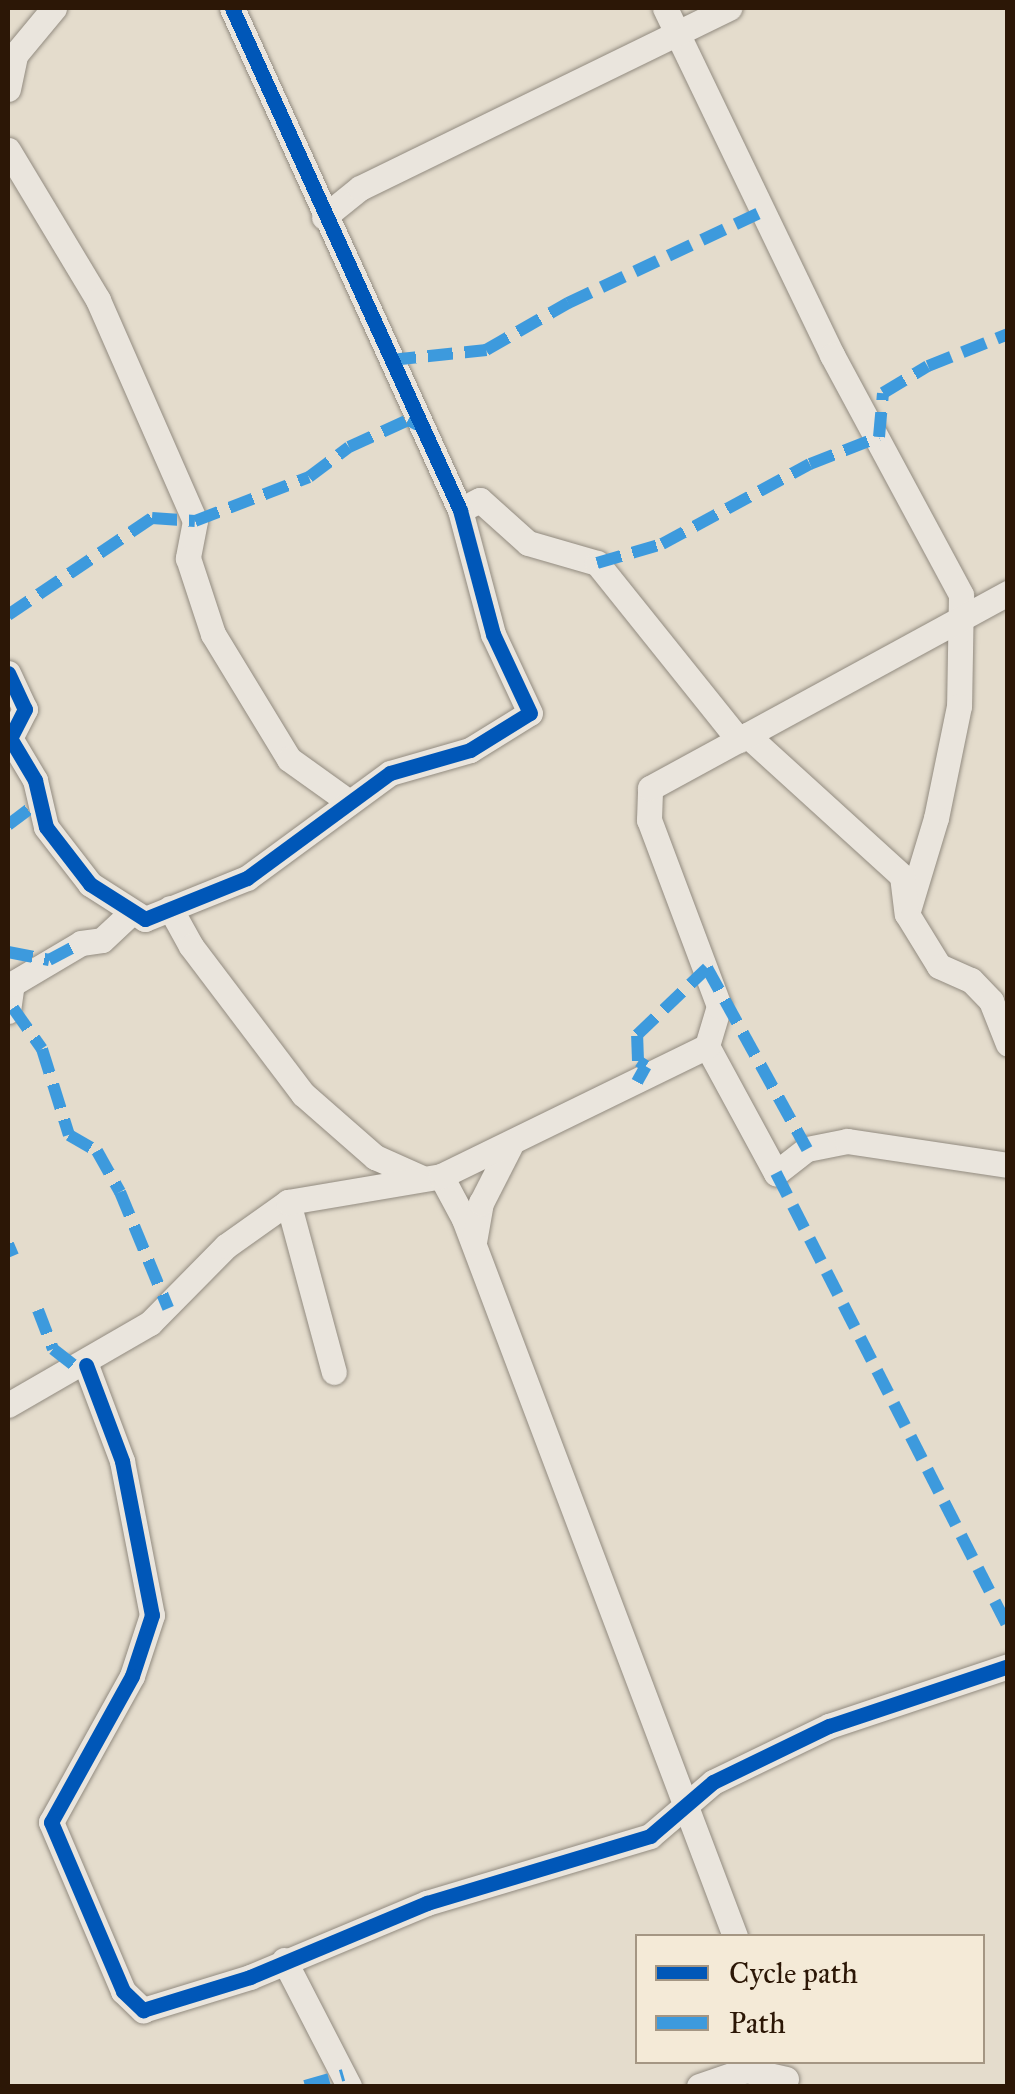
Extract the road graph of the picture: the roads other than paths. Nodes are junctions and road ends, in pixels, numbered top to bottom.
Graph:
1 (54, 8) edge
2 (232, 8) edge
3 (665, 8) edge
4 (729, 8) edge
5 (678, 33) junction
6 (8, 89) edge
7 (8, 150) edge
8 (324, 217) junction
9 (460, 510) junction
10 (1008, 593) edge
11 (964, 616) junction
12 (8, 673) edge
13 (743, 738) junction
14 (349, 802) junction
15 (170, 908) junction
16 (132, 913) junction
17 (907, 914) junction
18 (8, 1010) edge
19 (1008, 1044) edge
20 (707, 1046) junction
21 (510, 1146) junction
22 (1008, 1165) edge
23 (433, 1177) junction
24 (288, 1202) junction
25 (473, 1247) junction
26 (86, 1365) junction
27 (334, 1372) dead end
28 (8, 1405) edge
29 (1008, 1666) edge
30 (684, 1802) junction
31 (733, 1934) edge
32 (284, 1960) junction
33 (748, 2066) edge
34 (784, 2076) edge
35 (349, 2086) edge
36 (699, 2086) edge

1 - 6 street
2 - 8 street
3 - 5 street
4 - 5 street
5 - 8 street
5 - 11 street
7 - 14 street
8 - 9 street
9 - 13 street
9 - 14 street
10 - 11 street
11 - 13 street
11 - 17 street
12 - 16 street
13 - 17 street
13 - 20 street
14 - 15 street
15 - 16 street
15 - 23 street
16 - 18 street
17 - 19 street
20 - 21 street
20 - 22 street
21 - 23 street
21 - 25 street
23 - 24 street
23 - 25 street
24 - 26 street
24 - 27 street
25 - 30 street
26 - 28 street
26 - 32 street
29 - 30 street
30 - 31 street
30 - 32 street
32 - 35 street
33 - 34 street
33 - 36 street

